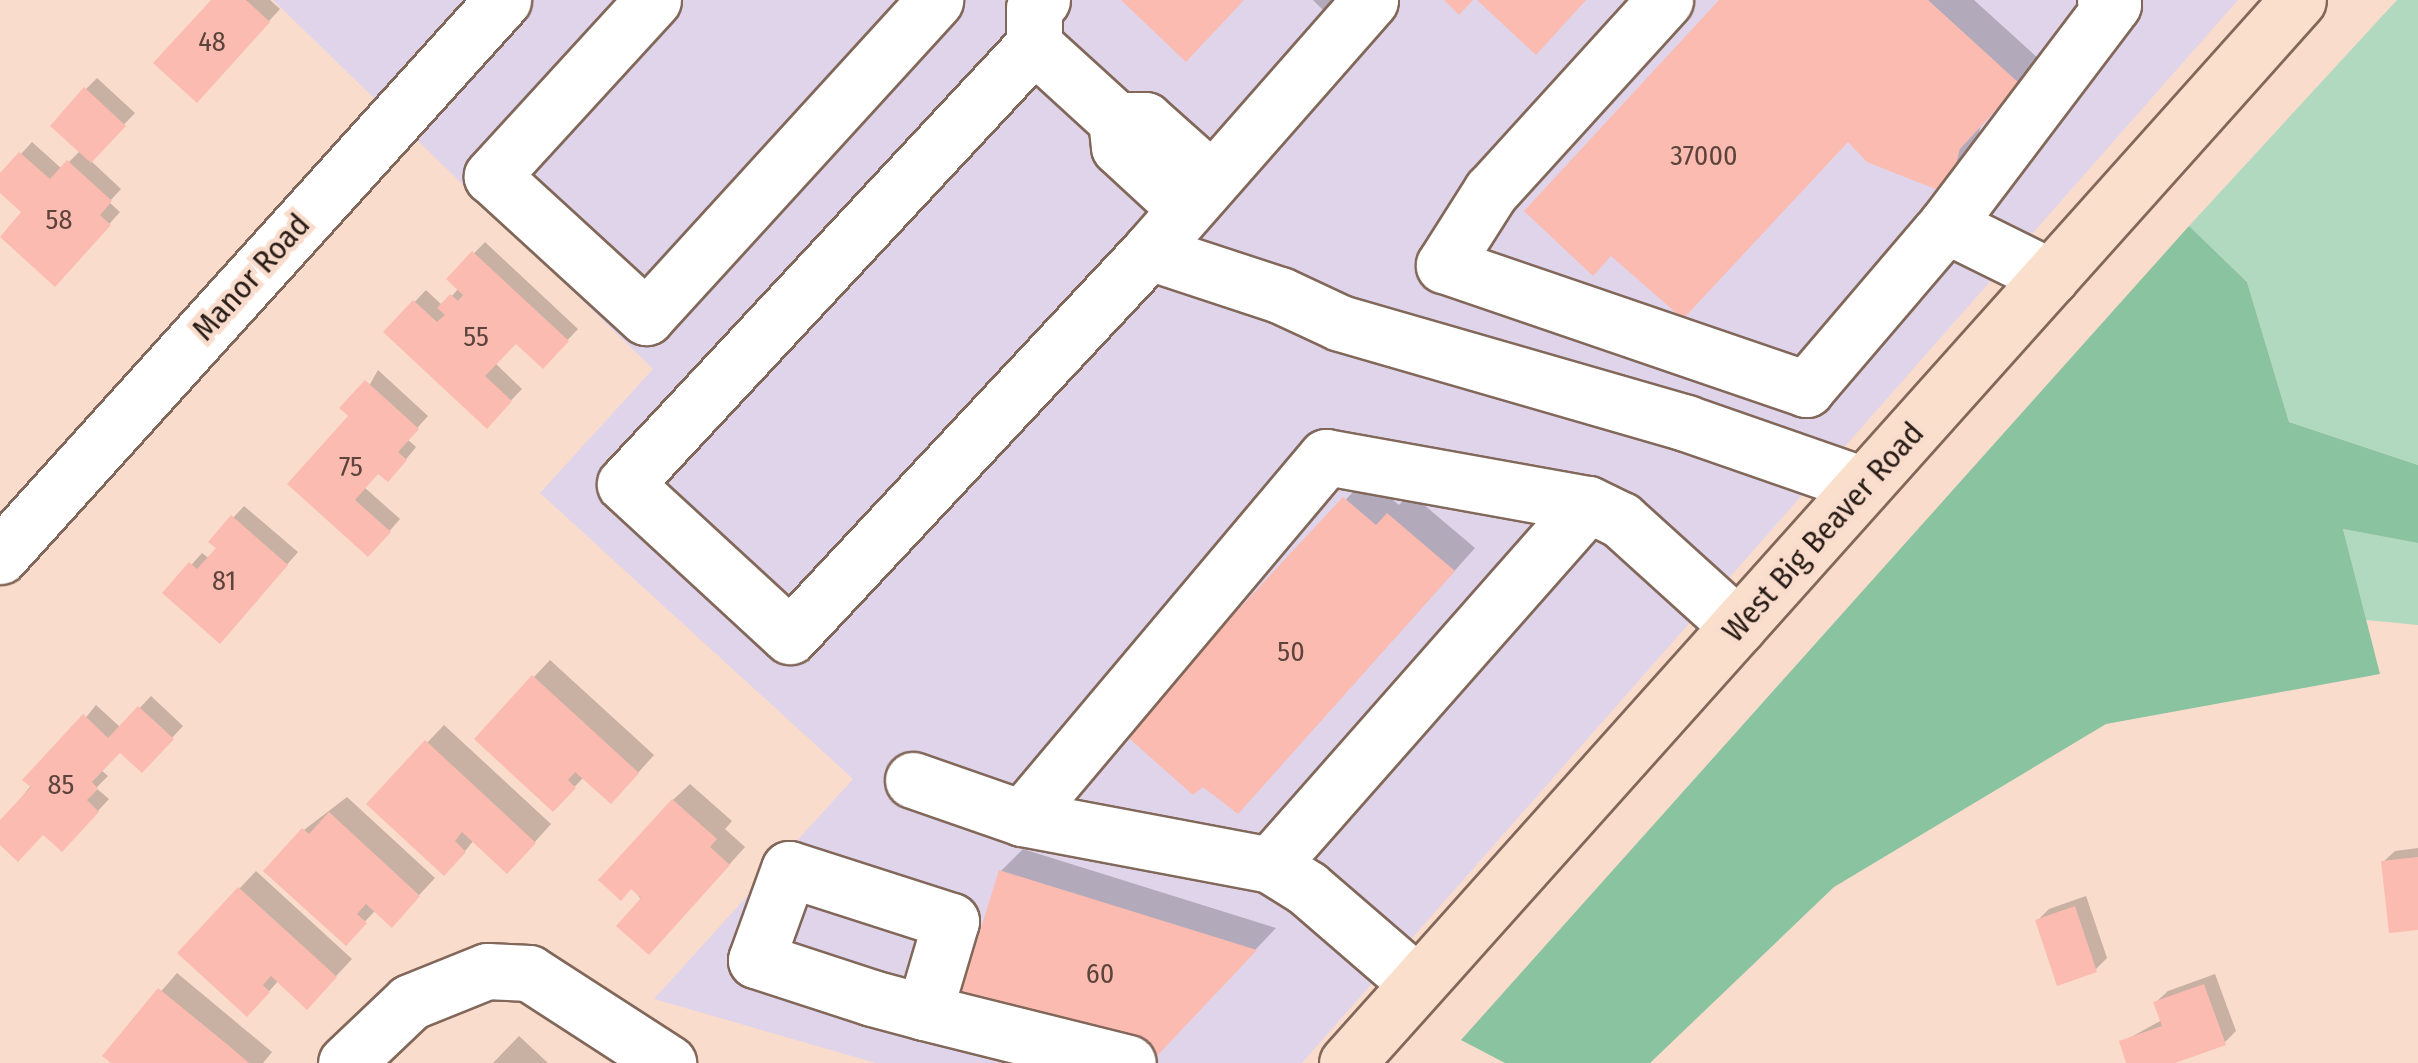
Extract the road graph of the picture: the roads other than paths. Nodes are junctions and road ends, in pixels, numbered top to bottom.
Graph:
1 (503, 0) edge
2 (653, 0) edge
3 (935, 0) edge
4 (959, 0) edge
5 (967, 0) edge
6 (1370, 0) edge
7 (1665, 0) edge
8 (2105, 0) edge
9 (2298, 0) edge
10 (1038, 22) edge
11 (1196, 191) junction
12 (1946, 225) junction
13 (1149, 252) junction
14 (2051, 277) junction
15 (1712, 358) junction
16 (1686, 424) junction
17 (1864, 485) junction
18 (1588, 504) junction
19 (0, 556) edge
20 (1738, 626) junction
21 (914, 780) dead end
22 (1022, 818) junction
23 (1270, 865) junction
24 (1418, 983) junction
25 (924, 1012) dead end
26 (346, 1063) edge
27 (668, 1063) edge
28 (1128, 1063) edge
29 (1347, 1063) edge

1 - 19 street, Manor Road
2 - 3 street
4 - 5 street
6 - 11 street
7 - 15 street
8 - 12 street
9 - 14 main road, West Big Beaver Road
10 - 11 street
10 - 13 street
11 - 13 street
12 - 14 street
12 - 15 street
13 - 16 street
14 - 17 main road, West Big Beaver Road
15 - 16 street
16 - 17 street
17 - 20 main road, West Big Beaver Road
18 - 20 street
18 - 22 street
18 - 23 street
20 - 24 main road, West Big Beaver Road
21 - 22 street
22 - 23 street
23 - 24 street
24 - 29 main road, West Big Beaver Road
25 - 28 street
26 - 27 street

